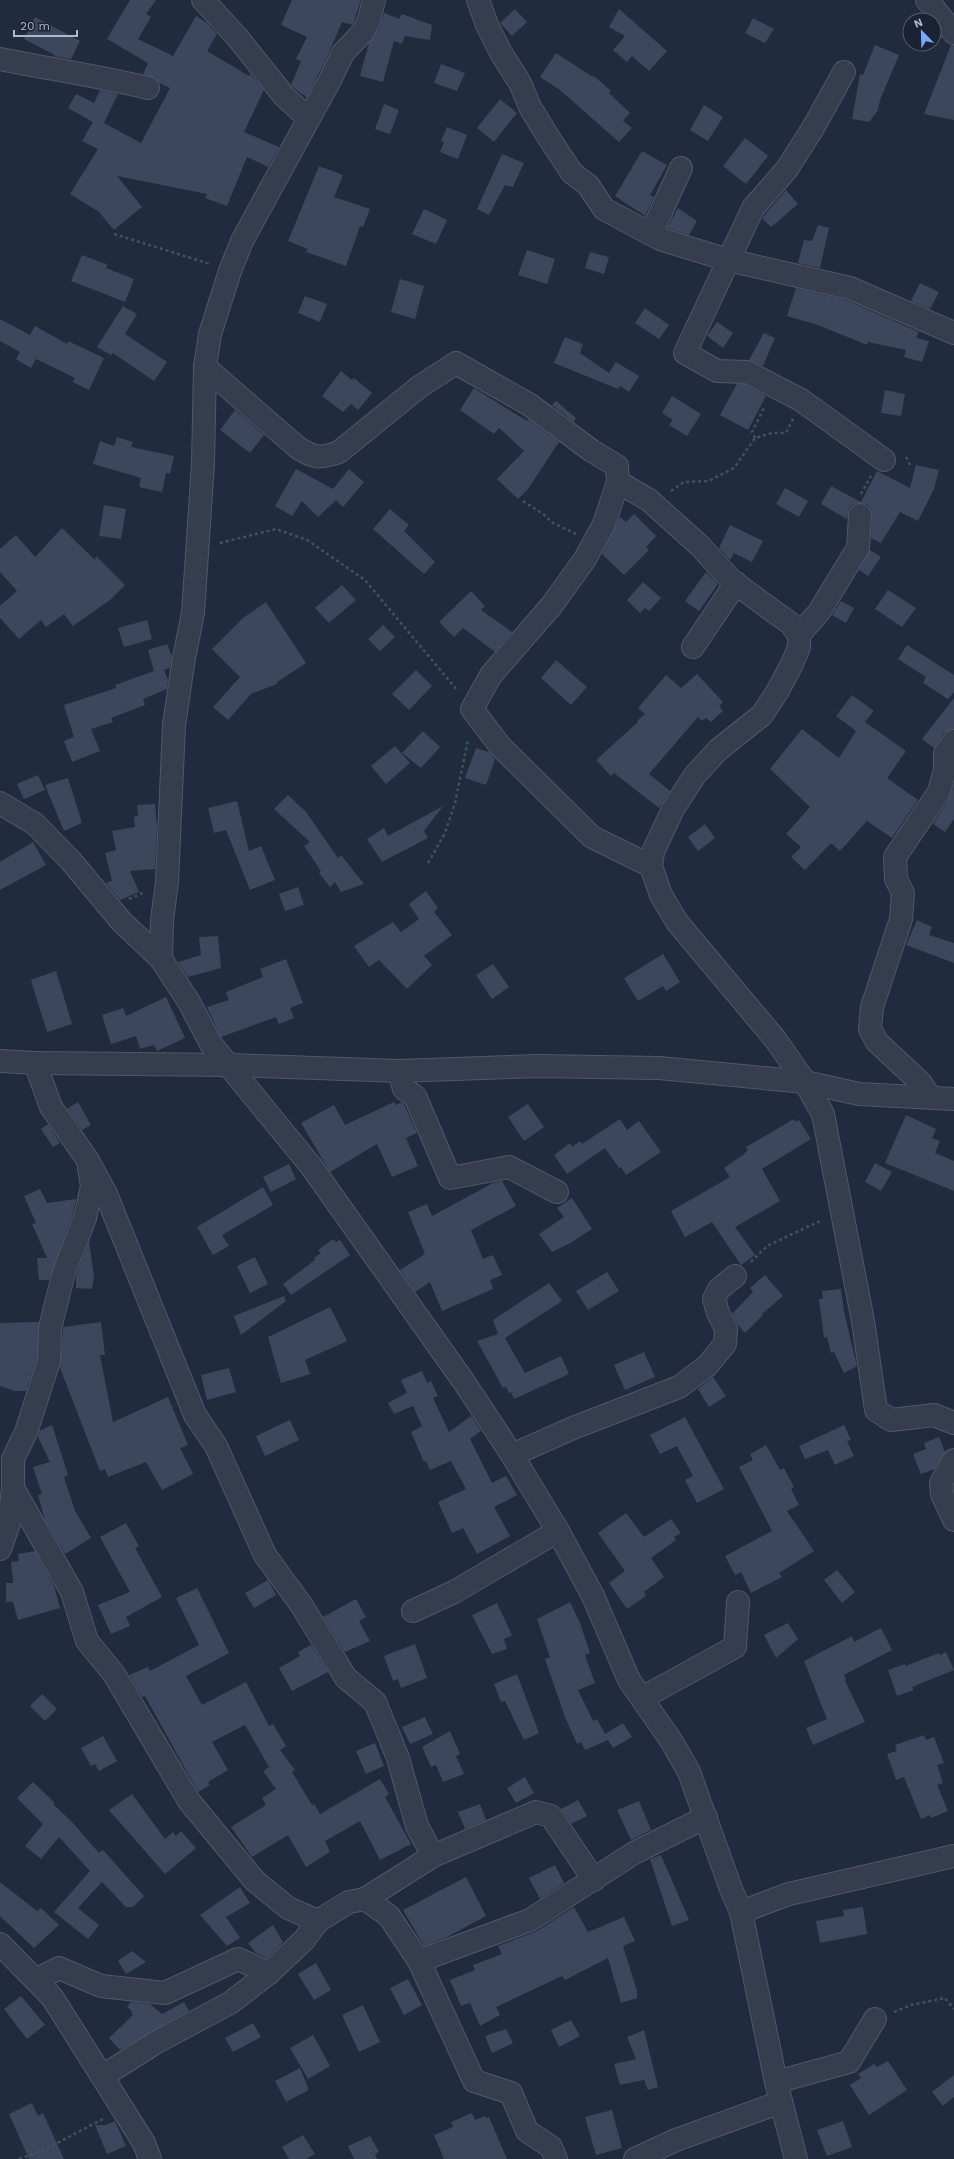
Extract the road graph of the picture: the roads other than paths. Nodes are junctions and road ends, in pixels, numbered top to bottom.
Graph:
1 (203, 0) edge
2 (374, 0) edge
3 (478, 0) edge
4 (927, 0) edge
5 (954, 33) edge
6 (0, 59) edge
7 (844, 72) dead end
8 (148, 88) dead end
9 (308, 118) junction
10 (681, 168) dead end
11 (651, 234) junction
12 (728, 260) junction
13 (954, 333) edge
14 (205, 368) junction
15 (884, 460) dead end
16 (618, 482) junction
17 (860, 515) dead end
18 (736, 583) junction
19 (799, 635) junction
20 (693, 647) dead end
21 (954, 741) edge
22 (0, 803) edge
23 (651, 866) junction
24 (160, 959) junction
25 (0, 1061) edge
26 (35, 1063) junction
27 (230, 1065) junction
28 (399, 1071) junction
29 (805, 1082) junction
30 (930, 1097) junction
31 (954, 1099) edge
32 (87, 1159) junction
33 (557, 1192) dead end
34 (735, 1276) road end
35 (954, 1423) edge
36 (512, 1455) junction
37 (954, 1460) edge
38 (13, 1488) junction
39 (954, 1520) edge
40 (558, 1531) junction
41 (0, 1549) edge
42 (738, 1602) dead end
43 (413, 1611) dead end
44 (642, 1698) junction
45 (706, 1818) junction
46 (433, 1856) junction
47 (954, 1856) edge
48 (594, 1880) junction
49 (365, 1899) junction
50 (741, 1912) junction
51 (318, 1921) junction
52 (0, 1944) edge
53 (418, 1961) junction
54 (269, 1973) junction
55 (36, 1980) junction
56 (875, 2019) road end
57 (103, 2076) junction
58 (779, 2092) junction
59 (150, 2159) edge
60 (556, 2159) edge
61 (635, 2159) edge
62 (796, 2159) edge

1 - 9 street
2 - 9 street
3 - 11 street
4 - 5 street
6 - 8 street
7 - 12 street
9 - 14 street
10 - 11 street
11 - 12 street
12 - 13 street
12 - 15 street
14 - 16 street
14 - 24 street
16 - 18 street
16 - 23 street
17 - 19 street
18 - 19 street
18 - 20 street
19 - 23 street
21 - 30 street
22 - 24 street
23 - 29 street
24 - 27 street
25 - 26 street
26 - 27 street
26 - 32 street
27 - 28 street
27 - 36 street
28 - 29 street
28 - 33 street
29 - 30 street
29 - 35 street
30 - 31 street
32 - 38 street
32 - 46 street
34 - 36 street
36 - 40 street
37 - 39 street
38 - 41 street
38 - 51 street
40 - 43 street
40 - 44 street
42 - 44 street
44 - 45 street
45 - 48 street
45 - 50 street
46 - 48 street
46 - 49 street
47 - 50 street
48 - 53 street
49 - 51 street
49 - 53 street
50 - 58 street
51 - 54 street
52 - 55 street
53 - 60 street
54 - 55 street
54 - 57 street
55 - 57 street
56 - 58 street
57 - 59 street
58 - 61 street
58 - 62 street

